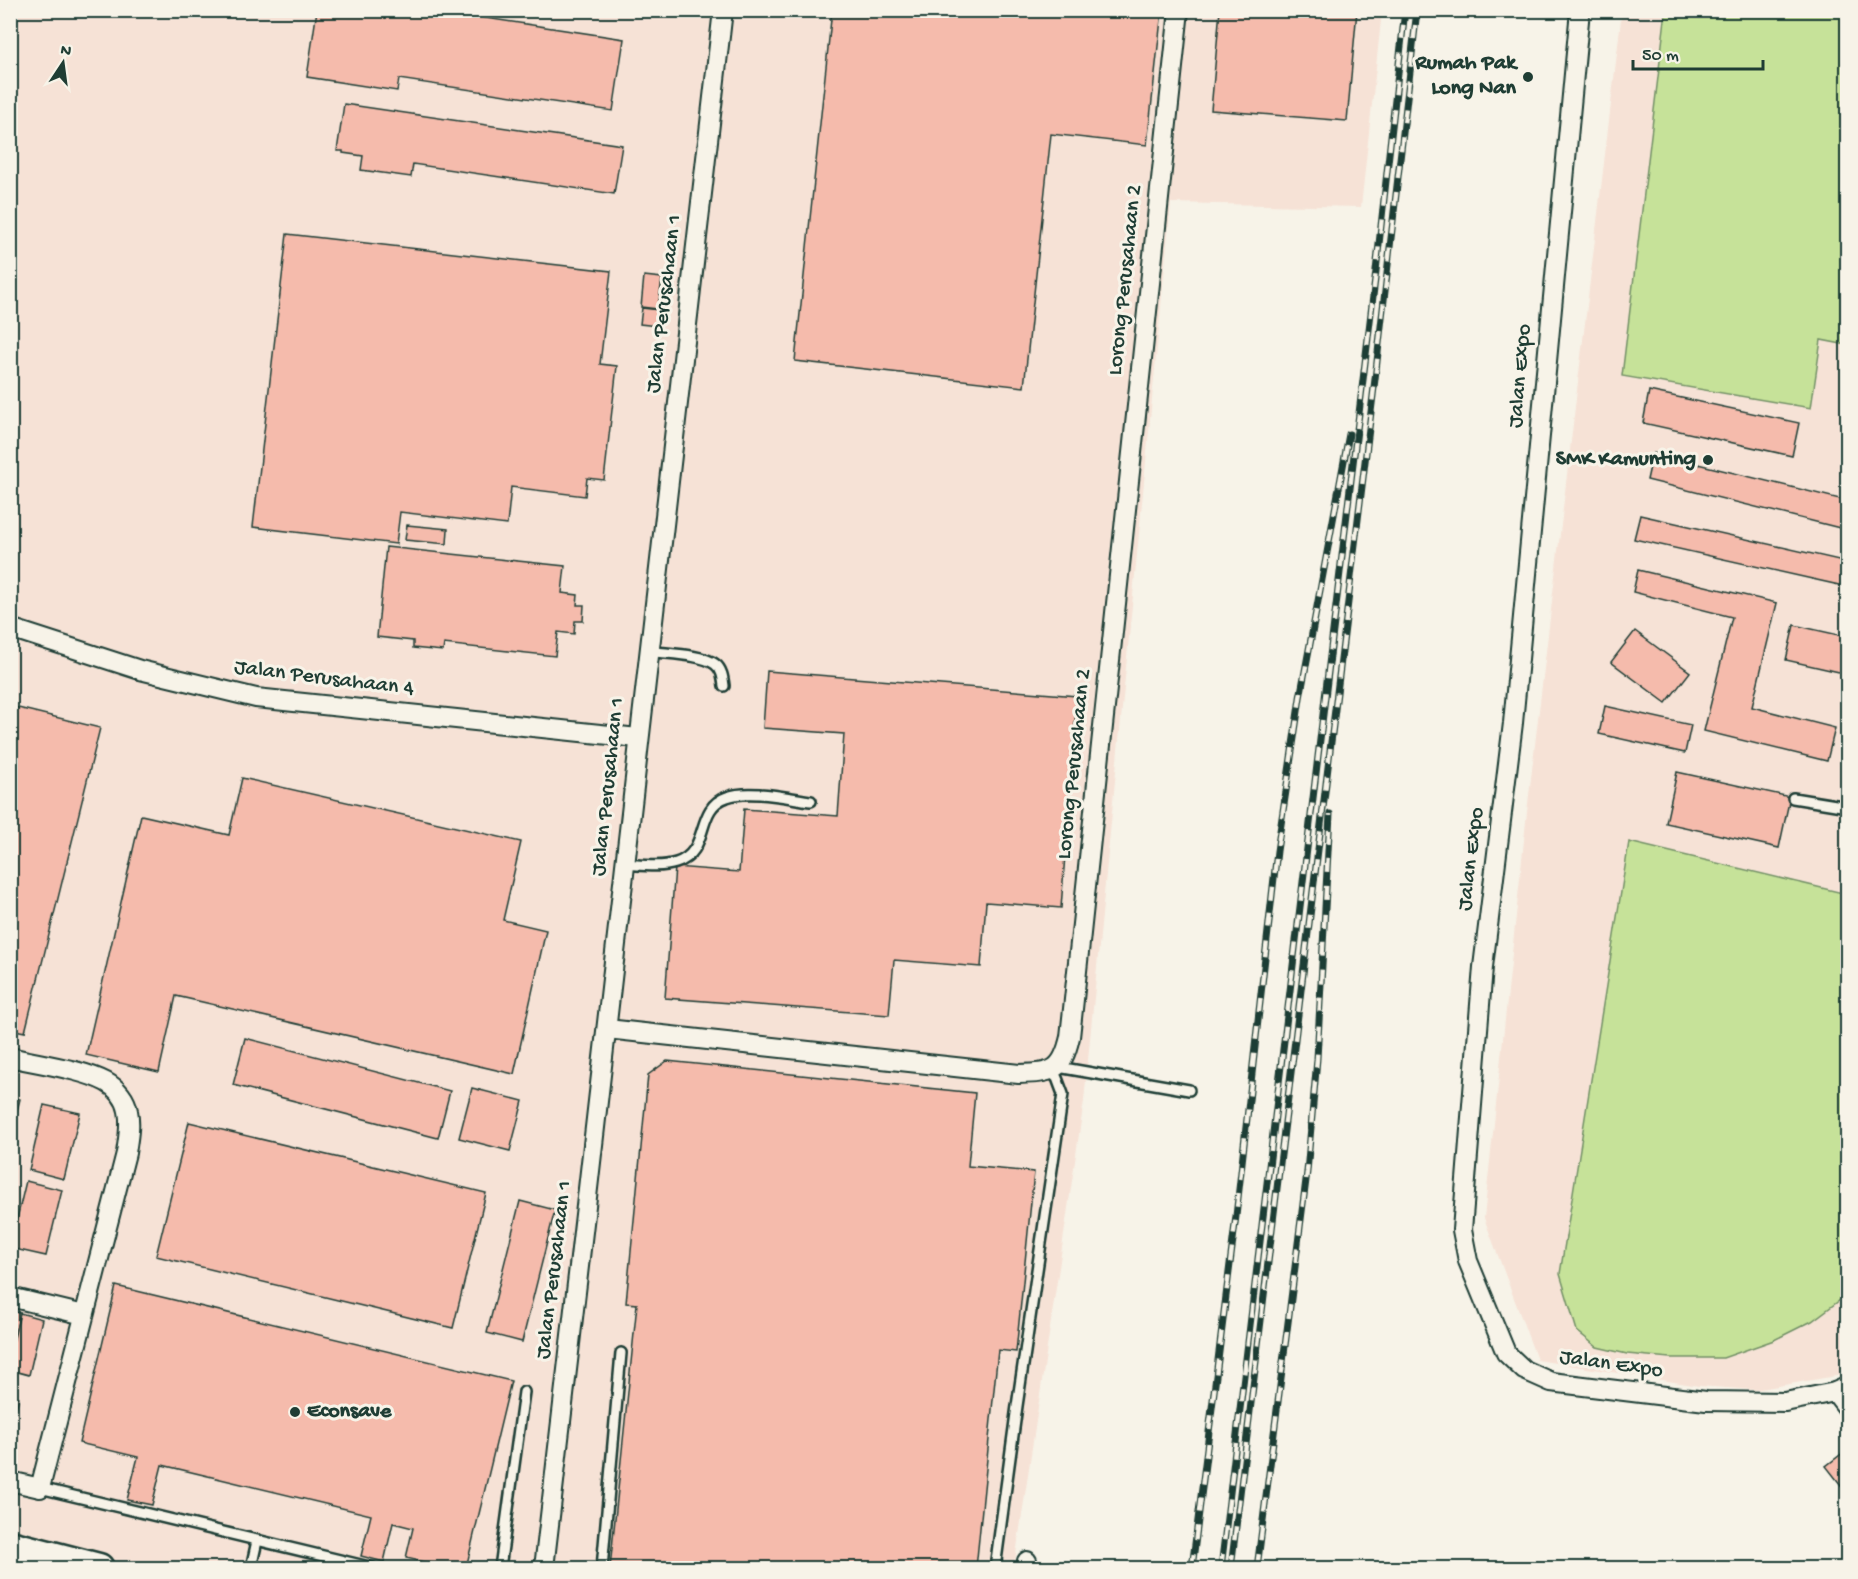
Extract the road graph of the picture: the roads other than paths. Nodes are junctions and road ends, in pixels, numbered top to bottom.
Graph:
1 (723, 10) edge
2 (1179, 10) edge
3 (1580, 10) edge
4 (10, 628) edge
5 (648, 651) junction
6 (724, 686) dead end
7 (638, 738) junction
8 (1793, 798) dead end
9 (811, 801) dead end
10 (1848, 807) edge
11 (625, 864) junction
12 (607, 1029) junction
13 (10, 1057) edge
14 (1054, 1069) junction
15 (1189, 1090) dead end
16 (10, 1297) edge
17 (84, 1315) junction
18 (621, 1353) dead end
19 (1841, 1389) edge
20 (524, 1392) dead end
21 (1848, 1409) edge
22 (10, 1481) edge
23 (40, 1488) junction
24 (257, 1540) junction
25 (10, 1545) edge
26 (366, 1568) edge
27 (99, 1569) edge
28 (251, 1569) edge
29 (500, 1569) edge
30 (544, 1569) edge
31 (602, 1569) edge
32 (995, 1569) edge

1 - 5 street, Jalan Perusahaan 1
2 - 14 street, Lorong Perusahaan 2
3 - 19 street, Jalan Expo
4 - 7 street, Jalan Perusahaan 4
5 - 6 lane
5 - 7 street, Jalan Perusahaan 1
7 - 11 street, Jalan Perusahaan 1
8 - 10 lane
9 - 11 lane
11 - 12 street, Jalan Perusahaan 1
12 - 14 street
12 - 30 street, Jalan Perusahaan 1
13 - 17 street
14 - 15 lane
14 - 32 lane
16 - 17 street
17 - 23 street
18 - 31 lane
19 - 21 street
20 - 29 lane
22 - 23 street
23 - 24 lane
24 - 26 lane
24 - 28 lane
25 - 27 main road

